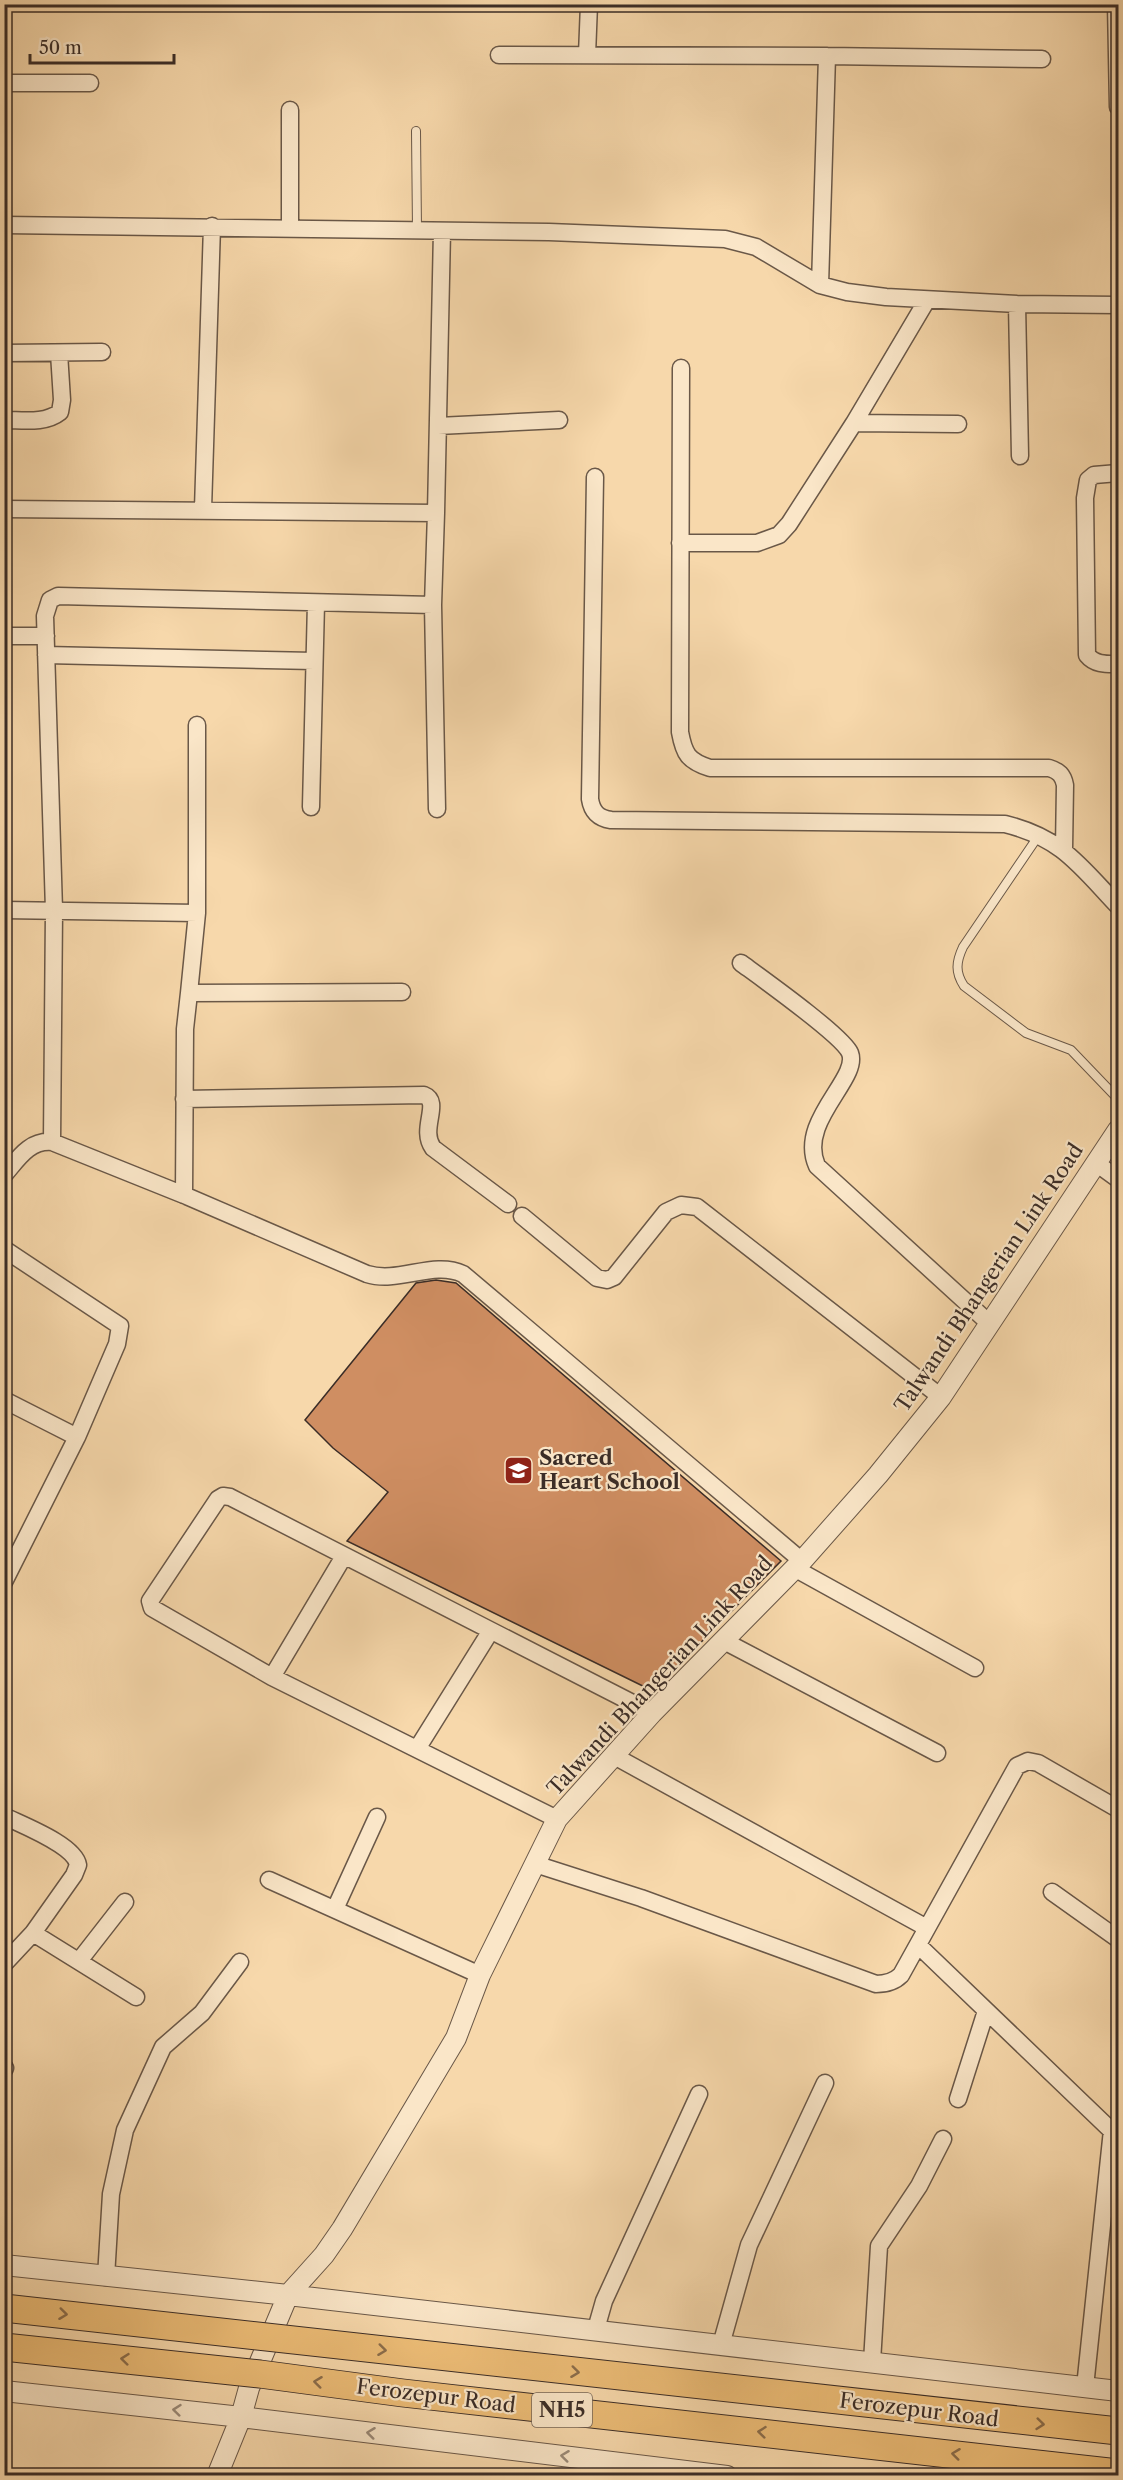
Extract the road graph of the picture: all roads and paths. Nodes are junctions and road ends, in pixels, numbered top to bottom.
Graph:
1 (589, 4) edge
2 (1116, 4) edge
3 (499, 55) dead end
4 (586, 55) junction
5 (827, 56) junction
6 (1042, 59) dead end
7 (4, 83) edge
8 (90, 83) dead end
9 (1119, 107) edge
10 (290, 110) dead end
11 (416, 131) dead end
12 (4, 225) edge
13 (212, 226) junction
14 (290, 228) junction
15 (417, 230) junction
16 (442, 231) junction
17 (820, 285) junction
18 (927, 300) junction
19 (1017, 304) junction
20 (1119, 305) edge
21 (102, 352) dead end
22 (4, 353) edge
23 (59, 353) junction
24 (681, 368) dead end
25 (4, 420) edge
26 (559, 420) dead end
27 (854, 423) junction
28 (958, 424) dead end
29 (438, 426) junction
30 (1020, 456) dead end
31 (1119, 474) edge
32 (595, 477) dead end
33 (4, 509) edge
34 (203, 509) junction
35 (436, 513) junction
36 (680, 543) junction
37 (316, 603) junction
38 (433, 605) junction
39 (4, 636) edge
40 (46, 636) junction
41 (46, 655) junction
42 (314, 661) junction
43 (1119, 664) edge
44 (197, 726) dead end
45 (311, 807) dead end
46 (437, 809) dead end
47 (1039, 835) junction
48 (1064, 849) junction
49 (1119, 906) edge
50 (4, 910) edge
51 (54, 910) junction
52 (197, 913) junction
53 (741, 963) dead end
54 (402, 992) dead end
55 (189, 993) junction
56 (184, 1099) junction
57 (1119, 1099) edge
58 (1119, 1130) edge
59 (52, 1142) junction
60 (1096, 1162) junction
61 (4, 1175) edge
62 (1119, 1179) edge
63 (184, 1195) junction
64 (508, 1204) dead end
65 (522, 1216) dead end
66 (4, 1249) edge
67 (989, 1323) junction
68 (941, 1397) junction
69 (4, 1400) edge
70 (77, 1437) junction
71 (344, 1556) junction
72 (798, 1565) junction
73 (4, 1582) edge
74 (490, 1632) junction
75 (724, 1641) junction
76 (975, 1668) dead end
77 (272, 1677) junction
78 (652, 1713) junction
79 (417, 1749) junction
80 (937, 1753) dead end
81 (616, 1757) junction
82 (1119, 1809) edge
83 (4, 1816) edge
84 (378, 1817) dead end
85 (557, 1819) junction
86 (535, 1864) junction
87 (269, 1880) dead end
88 (1052, 1892) dead end
89 (125, 1902) dead end
90 (335, 1909) junction
91 (927, 1928) junction
92 (33, 1933) junction
93 (1119, 1939) edge
94 (918, 1945) junction
95 (79, 1961) junction
96 (240, 1962) dead end
97 (4, 1964) edge
98 (480, 1975) junction
99 (136, 1996) dead end
100 (986, 2011) junction
101 (825, 2083) dead end
102 (699, 2094) dead end
103 (958, 2099) dead end
104 (1116, 2130) edge
105 (943, 2139) dead end
106 (4, 2265) edge
107 (106, 2277) junction
108 (288, 2295) junction
109 (4, 2308) edge
110 (597, 2330) junction
111 (721, 2345) junction
112 (4, 2347) edge
113 (872, 2362) junction
114 (1085, 2387) junction
115 (4, 2391) edge
116 (1119, 2391) edge
117 (242, 2417) junction
118 (1119, 2432) edge
119 (648, 2471) edge
120 (1119, 2473) edge
121 (218, 2475) edge
122 (727, 2475) edge

1 - 4 street
2 - 9 street
3 - 4 street
4 - 5 street
5 - 6 street
5 - 17 street
7 - 8 street
10 - 14 street
11 - 15 lane
12 - 13 street
13 - 14 street
13 - 34 street
14 - 15 street
15 - 16 street
16 - 17 street
16 - 29 street
17 - 18 street
18 - 19 street
18 - 27 street
19 - 20 street
19 - 30 street
21 - 23 street
22 - 23 street
23 - 25 street
24 - 36 street
26 - 29 street
27 - 28 street
27 - 36 street
29 - 35 street
31 - 43 street
32 - 47 street
33 - 34 street
34 - 35 street
35 - 38 street
36 - 48 street
37 - 38 street
37 - 40 street
37 - 42 street
38 - 46 street
39 - 40 street
40 - 41 street
41 - 42 street
41 - 51 street
42 - 45 street
44 - 52 street
47 - 48 street
47 - 57 lane
48 - 49 street
50 - 51 street
51 - 52 street
51 - 59 street
52 - 55 street
53 - 67 street
54 - 55 street
55 - 56 street
56 - 63 street
56 - 64 street
58 - 60 street, Talwandi Bhangerian Link Road
59 - 61 street
59 - 63 street
60 - 62 street
60 - 67 street, Talwandi Bhangerian Link Road
63 - 72 street
65 - 68 street
66 - 70 street
67 - 68 street, Talwandi Bhangerian Link Road
68 - 72 street, Talwandi Bhangerian Link Road
69 - 70 street
70 - 73 street
71 - 74 street
71 - 77 street
71 - 77 street
72 - 75 street, Talwandi Bhangerian Link Road
72 - 76 street
74 - 78 street
74 - 79 street
75 - 78 street, Talwandi Bhangerian Link Road
75 - 80 street
77 - 79 street
78 - 81 street, Talwandi Bhangerian Link Road
79 - 85 street
81 - 85 street, Talwandi Bhangerian Link Road
81 - 91 street
82 - 91 street
83 - 92 street
84 - 90 street
85 - 86 street, Talwandi Bhangerian Link Road
86 - 94 street
86 - 98 street, Talwandi Bhangerian Link Road
87 - 90 street
88 - 93 street
89 - 95 street
90 - 98 street
91 - 94 street
92 - 95 street
92 - 97 street
94 - 100 street
95 - 99 street
96 - 107 street
98 - 108 street, Talwandi Bhangerian Link Road
100 - 103 street
100 - 104 street
101 - 111 street
102 - 110 street
104 - 114 street
105 - 113 street
106 - 107 street
107 - 108 street
108 - 110 street
108 - 117 street, Talwandi Bhangerian Link Road
109 -> 118 highway, Ferozepur Road / NH5, bridge
110 - 111 street
111 - 113 street
120 -> 112 highway, Ferozepur Road / NH5, bridge
113 - 114 street
114 - 116 street
117 -> 115 street
119 -> 117 street
117 - 121 street, Talwandi Bhangerian Link Road
119 - 122 street

